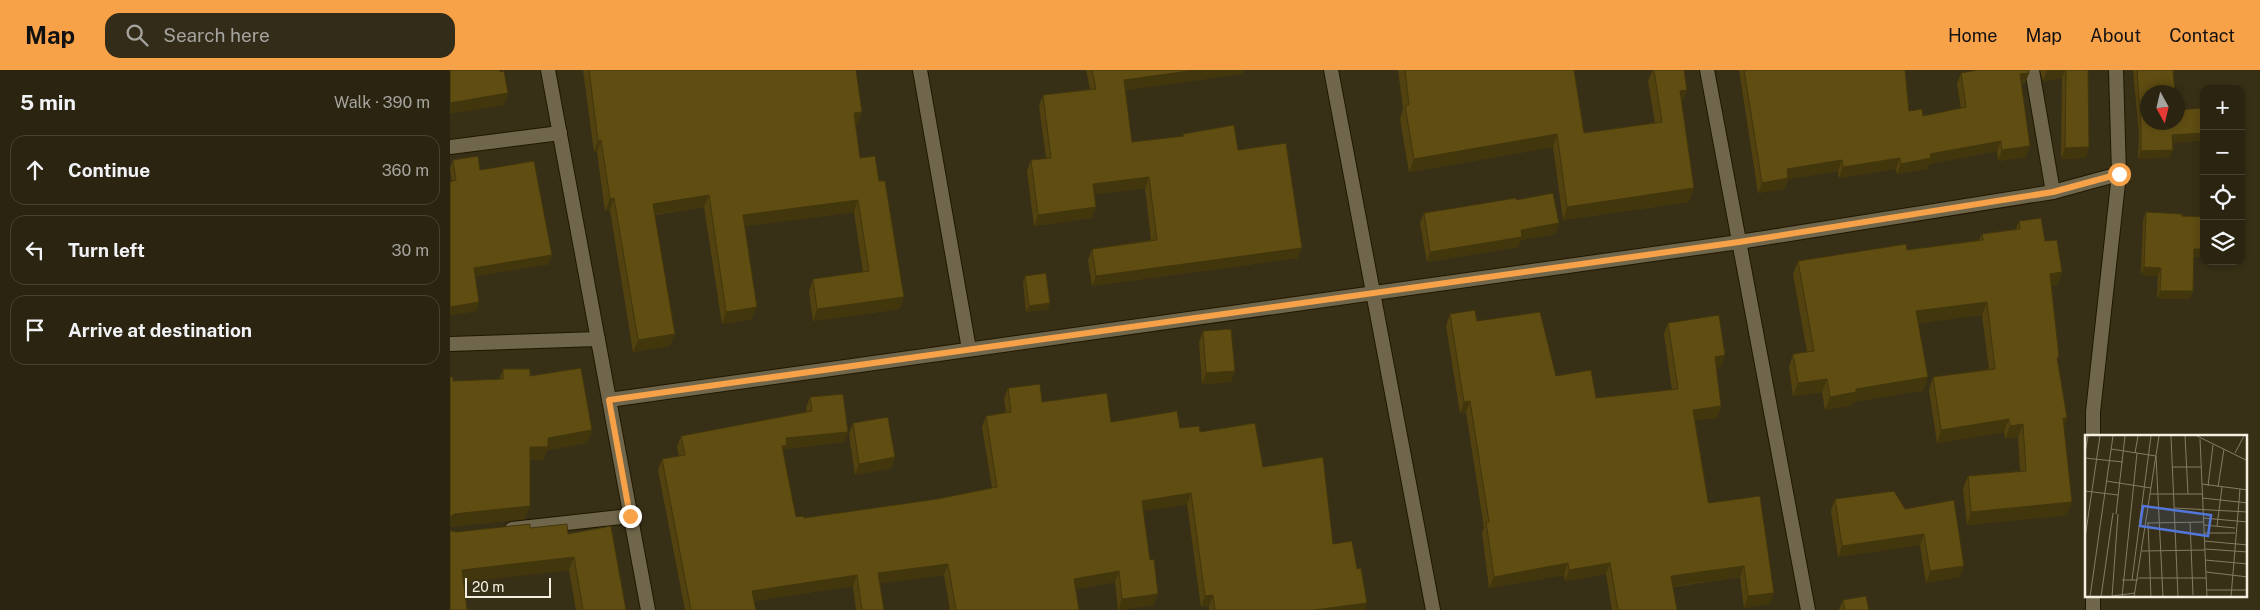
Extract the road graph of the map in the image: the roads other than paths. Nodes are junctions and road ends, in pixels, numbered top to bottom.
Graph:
1 (548, 70) edge
2 (920, 70) edge
3 (1331, 70) edge
4 (1707, 70) edge
5 (2032, 70) edge
6 (2116, 70) edge
7 (560, 133) junction
8 (450, 147) edge
9 (2119, 174) junction
10 (2053, 192) junction
11 (1739, 242) junction
12 (1374, 293) junction
13 (598, 339) junction
14 (450, 344) edge
15 (969, 349) junction
16 (609, 400) junction
17 (2093, 435) edge
18 (630, 516) junction
19 (498, 530) edge
20 (648, 610) edge
21 (1433, 610) edge
22 (1808, 610) edge

1 - 7 street
2 - 15 street
3 - 12 street
4 - 11 street
5 - 10 street
6 - 9 street
7 - 8 street
7 - 13 street
9 - 10 street
9 - 17 street
10 - 11 street
11 - 12 street
11 - 22 street
12 - 15 street
12 - 21 street
13 - 14 street
13 - 16 street
15 - 16 street
16 - 18 street
18 - 19 street
18 - 20 street

